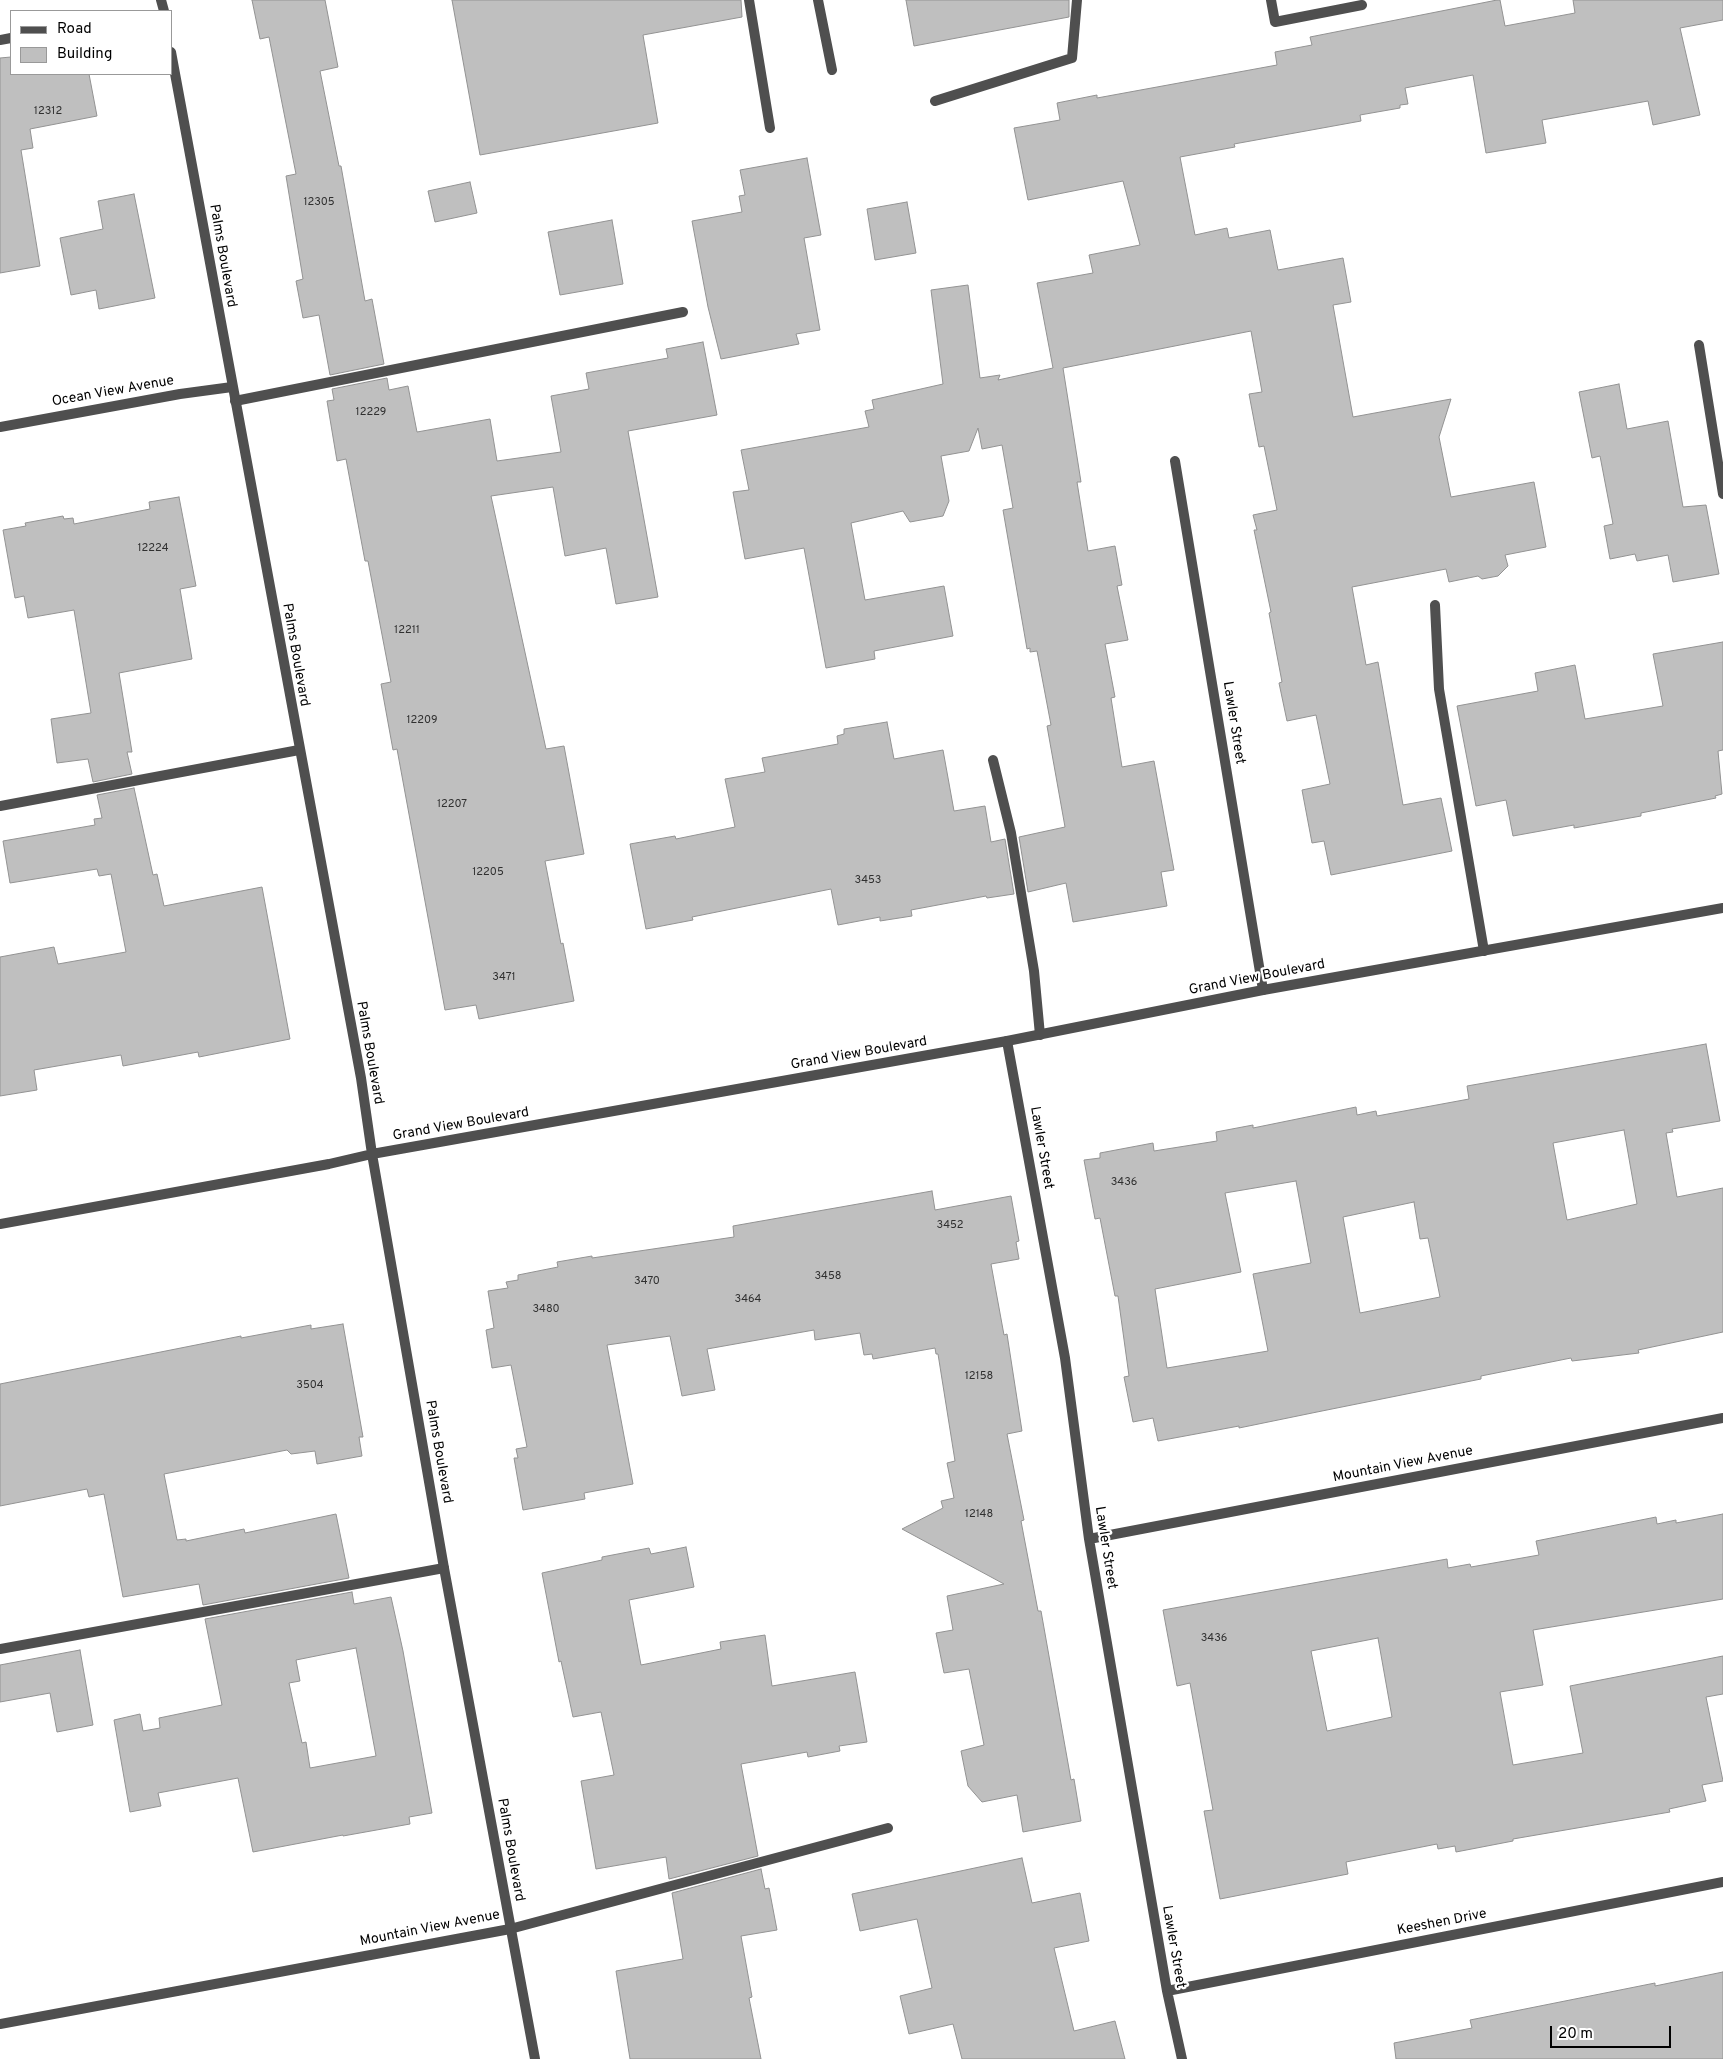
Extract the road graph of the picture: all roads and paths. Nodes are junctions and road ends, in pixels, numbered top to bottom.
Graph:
1 (749, 0) edge
2 (818, 0) edge
3 (1077, 0) edge
4 (1271, 0) edge
5 (1362, 5) dead end
6 (172, 57) edge
7 (832, 70) dead end
8 (935, 101) dead end
9 (770, 128) dead end
10 (683, 312) dead end
11 (1699, 345) dead end
12 (232, 387) junction
13 (235, 401) junction
14 (0, 427) edge
15 (1175, 461) dead end
16 (1723, 494) edge
17 (1435, 605) dead end
18 (299, 750) junction
19 (993, 760) dead end
20 (0, 806) edge
21 (1723, 908) edge
22 (1484, 951) junction
23 (1263, 990) junction
24 (1040, 1035) junction
25 (1007, 1041) junction
26 (372, 1154) junction
27 (0, 1224) edge
28 (1723, 1418) edge
29 (1089, 1539) junction
30 (444, 1568) junction
31 (0, 1649) edge
32 (888, 1828) dead end
33 (1723, 1882) edge
34 (510, 1928) junction
35 (1167, 1991) junction
36 (0, 2024) edge
37 (535, 2059) edge
38 (1182, 2059) edge

1 - 9 street
2 - 7 street
3 - 8 street
4 - 5 street
6 - 12 street, Palms Boulevard
10 - 13 street
11 - 16 street
12 - 13 street, Palms Boulevard
12 - 14 street, Ocean View Avenue
13 - 18 street, Palms Boulevard
15 - 23 street, Lawler Street
17 - 22 street
18 - 20 street
18 - 26 street, Palms Boulevard
19 - 24 street
21 - 22 street, Grand View Boulevard
22 - 23 street, Grand View Boulevard
23 - 24 street, Grand View Boulevard
24 - 25 street, Grand View Boulevard
25 - 26 street, Grand View Boulevard
25 - 29 street, Lawler Street
26 - 27 street, Grand View Boulevard
26 - 30 street, Palms Boulevard
28 - 29 street, Mountain View Avenue
29 - 35 street, Lawler Street
30 - 31 street
30 - 34 street, Palms Boulevard
32 - 34 street, Mountain View Avenue
33 - 35 street, Keeshen Drive
34 - 36 street, Mountain View Avenue
34 - 37 street, Palms Boulevard
35 - 38 street, Lawler Street

